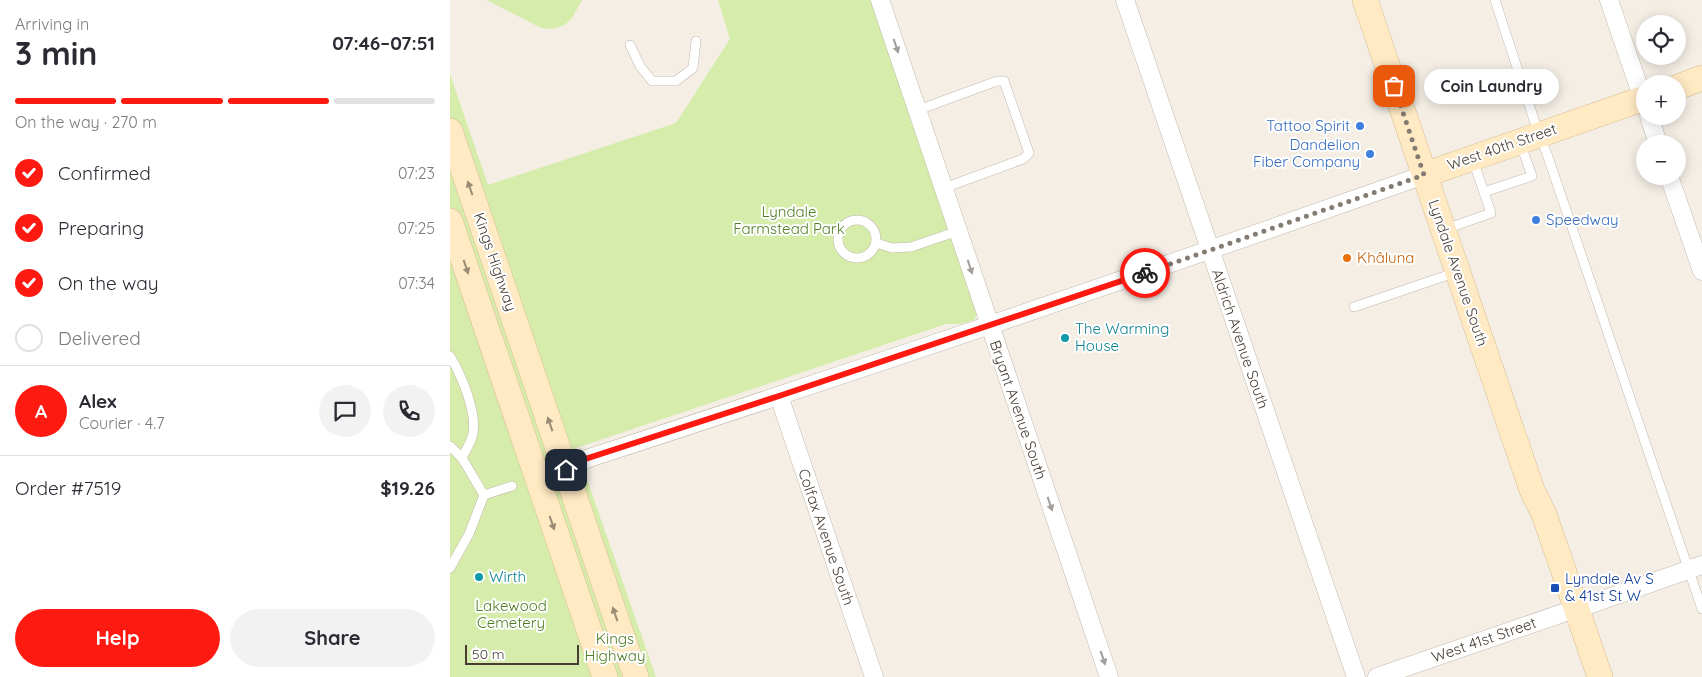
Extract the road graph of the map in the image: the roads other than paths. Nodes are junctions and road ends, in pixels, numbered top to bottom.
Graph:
1 (880, 0) edge
2 (1124, 0) edge
3 (1365, 0) edge
4 (1495, 0) edge
5 (1609, 0) edge
6 (696, 41) dead end
7 (630, 45) dead end
8 (1702, 78) edge
9 (1636, 79) edge
10 (1686, 84) edge
11 (1636, 108) edge
12 (918, 110) junction
13 (450, 130) edge
14 (1530, 138) junction
15 (1473, 158) junction
16 (1424, 175) junction
17 (1672, 185) edge
18 (944, 188) junction
19 (1484, 192) junction
20 (450, 220) edge
21 (1443, 230) junction
22 (958, 231) junction
23 (876, 243) junction
24 (1210, 251) junction
25 (1702, 271) edge
26 (1457, 272) junction
27 (1354, 307) dead end
28 (989, 325) junction
29 (450, 356) edge
30 (779, 396) junction
31 (450, 446) edge
32 (462, 458) junction
33 (566, 470) junction
34 (538, 480) junction
35 (512, 486) dead end
36 (484, 495) junction
37 (1695, 567) edge
38 (450, 568) edge
39 (1702, 609) edge
40 (1570, 611) junction
41 (605, 677) edge
42 (636, 677) edge
43 (874, 677) edge
44 (1109, 677) edge
45 (1356, 677) edge
46 (1377, 677) edge
47 (1586, 677) edge
48 (1600, 677) edge

1 -> 12 street, Bryant Avenue South
2 - 24 street, Aldrich Avenue South
3 - 16 street, Lyndale Avenue South
4 - 14 lane
5 - 9 street
6 - 7 lane
8 - 10 street
11 - 14 street, West 40th Street
12 - 18 street, Bryant Avenue South
12 - 18 lane
33 -> 13 street, Kings Highway
14 - 15 street, West 40th Street
14 - 19 lane
14 - 37 lane
15 - 16 street, West 40th Street
15 - 19 lane
16 - 21 street, Lyndale Avenue South
16 - 24 street, West 40th Street
17 - 25 street
18 - 22 street, Bryant Avenue South
19 - 21 lane
20 -> 34 street, Kings Highway
21 - 26 street, Lyndale Avenue South
22 - 23 lane
22 -> 28 street, Bryant Avenue South
23 - 23 lane
24 - 28 street, West 40th Street
24 - 45 street, Aldrich Avenue South
26 - 27 lane
26 - 40 street, Lyndale Avenue South
28 - 30 street, West 40th Street
28 -> 44 street, Bryant Avenue South
29 - 32 lane
30 - 33 street, West 40th Street
30 - 43 street, Colfax Avenue South
31 - 32 lane
32 - 36 lane
33 - 34 street, West 40th Street
42 -> 33 street, Kings Highway
34 -> 41 street, Kings Highway
35 - 36 lane
36 - 38 lane
37 - 39 lane
37 - 40 street, West 41st Street
40 - 46 street, West 41st Street
40 - 47 street, Lyndale Avenue South
40 - 48 street, Lyndale Avenue South

